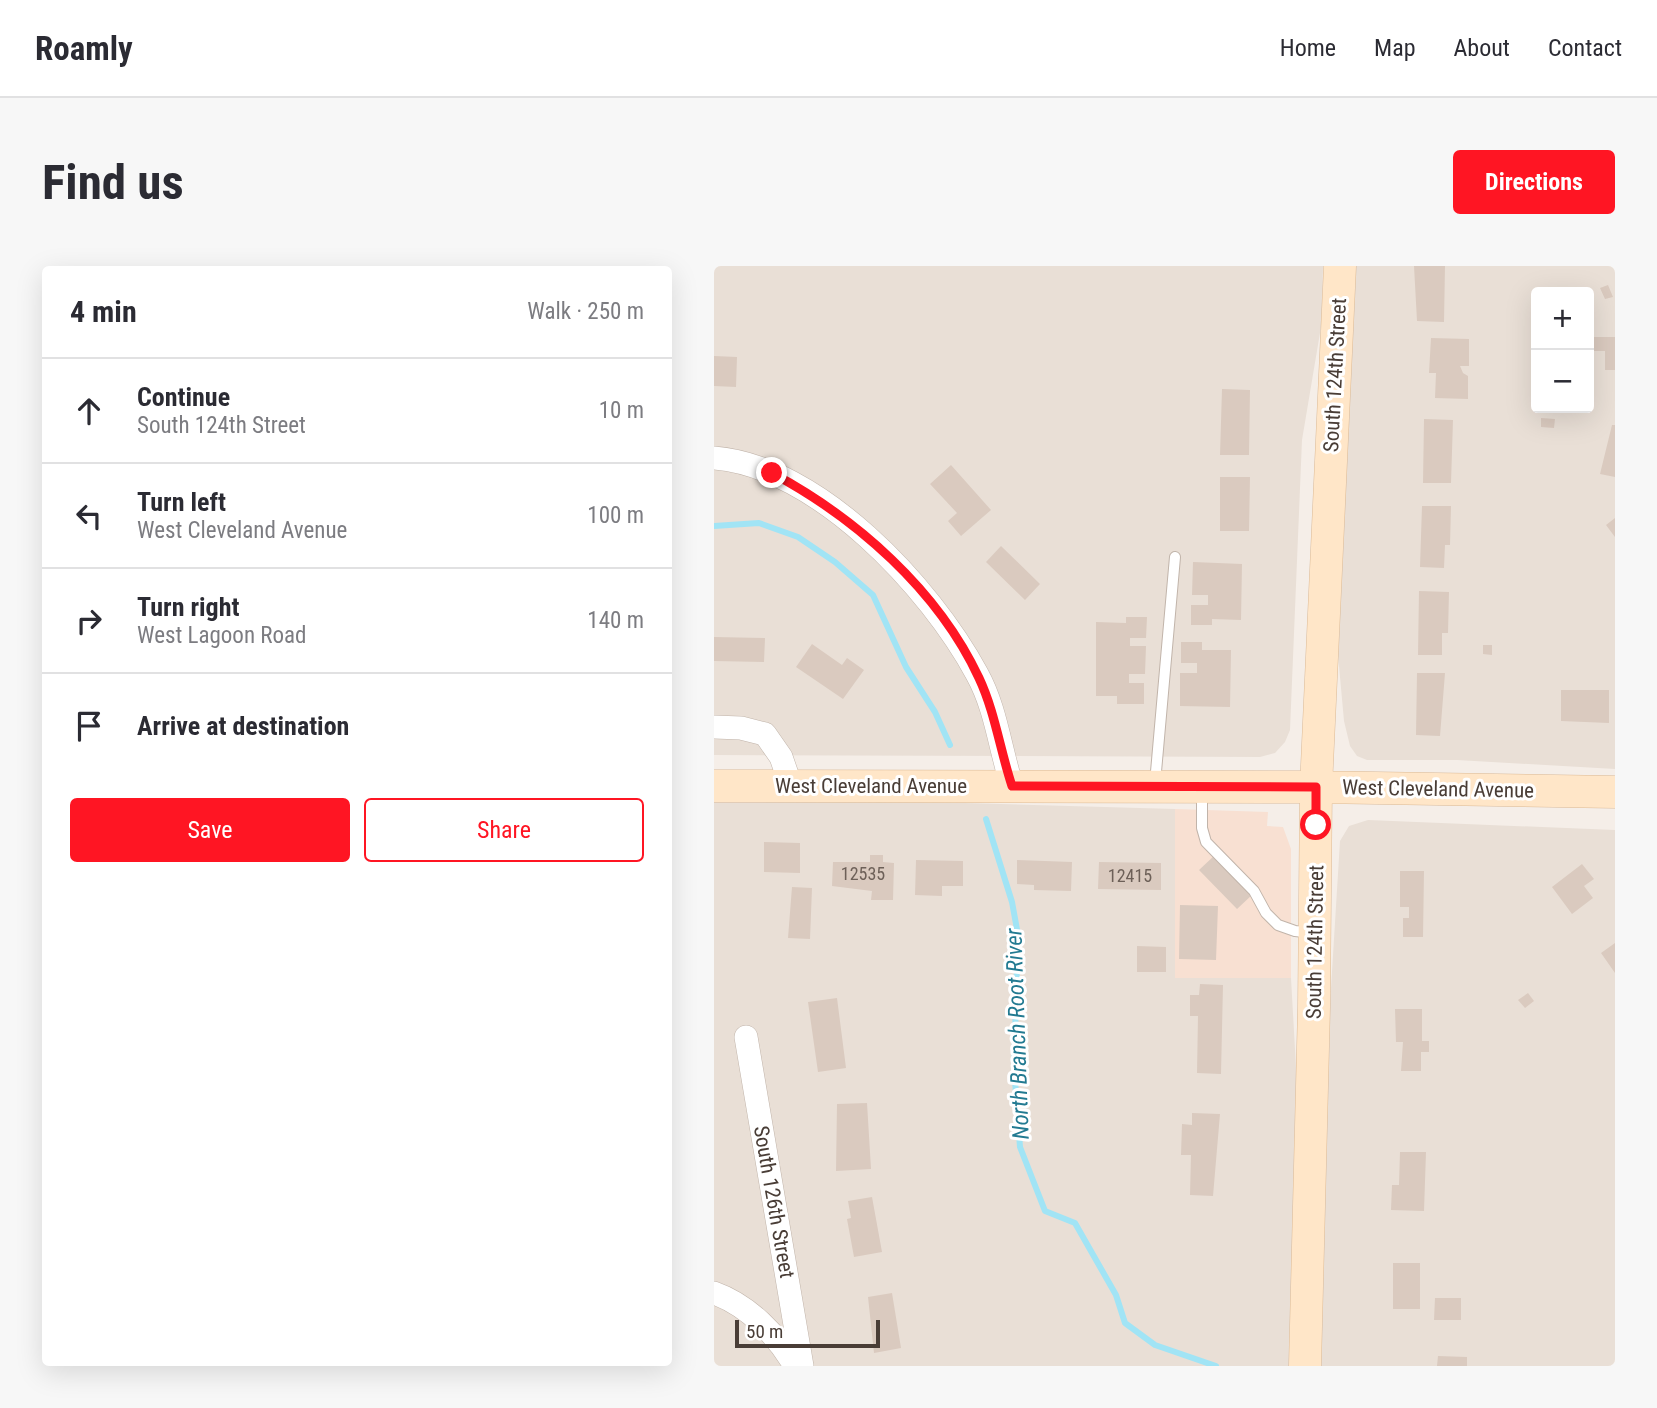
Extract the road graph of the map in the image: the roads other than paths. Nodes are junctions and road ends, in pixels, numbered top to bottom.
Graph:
1 (1340, 266) edge
2 (714, 458) edge
3 (1175, 557) dead end
4 (714, 727) edge
5 (714, 786) edge
6 (791, 786) junction
7 (1012, 786) junction
8 (1155, 786) junction
9 (1202, 786) junction
10 (1316, 787) junction
11 (1615, 792) edge
12 (1315, 933) junction
13 (746, 1037) dead end
14 (714, 1293) edge
15 (794, 1366) edge
16 (802, 1366) edge
17 (1305, 1366) edge

1 - 10 street, South 124th Street
2 - 7 street
3 - 8 lane
4 - 6 street
5 - 6 street, West Cleveland Avenue
6 - 7 street, West Cleveland Avenue
7 - 8 street, West Cleveland Avenue
8 - 9 street, West Cleveland Avenue
9 - 10 street, West Cleveland Avenue
9 - 12 lane
10 - 11 street, West Cleveland Avenue
10 - 12 street, South 124th Street
12 - 17 street, South 124th Street
13 - 16 street, South 126th Street
14 - 15 street

